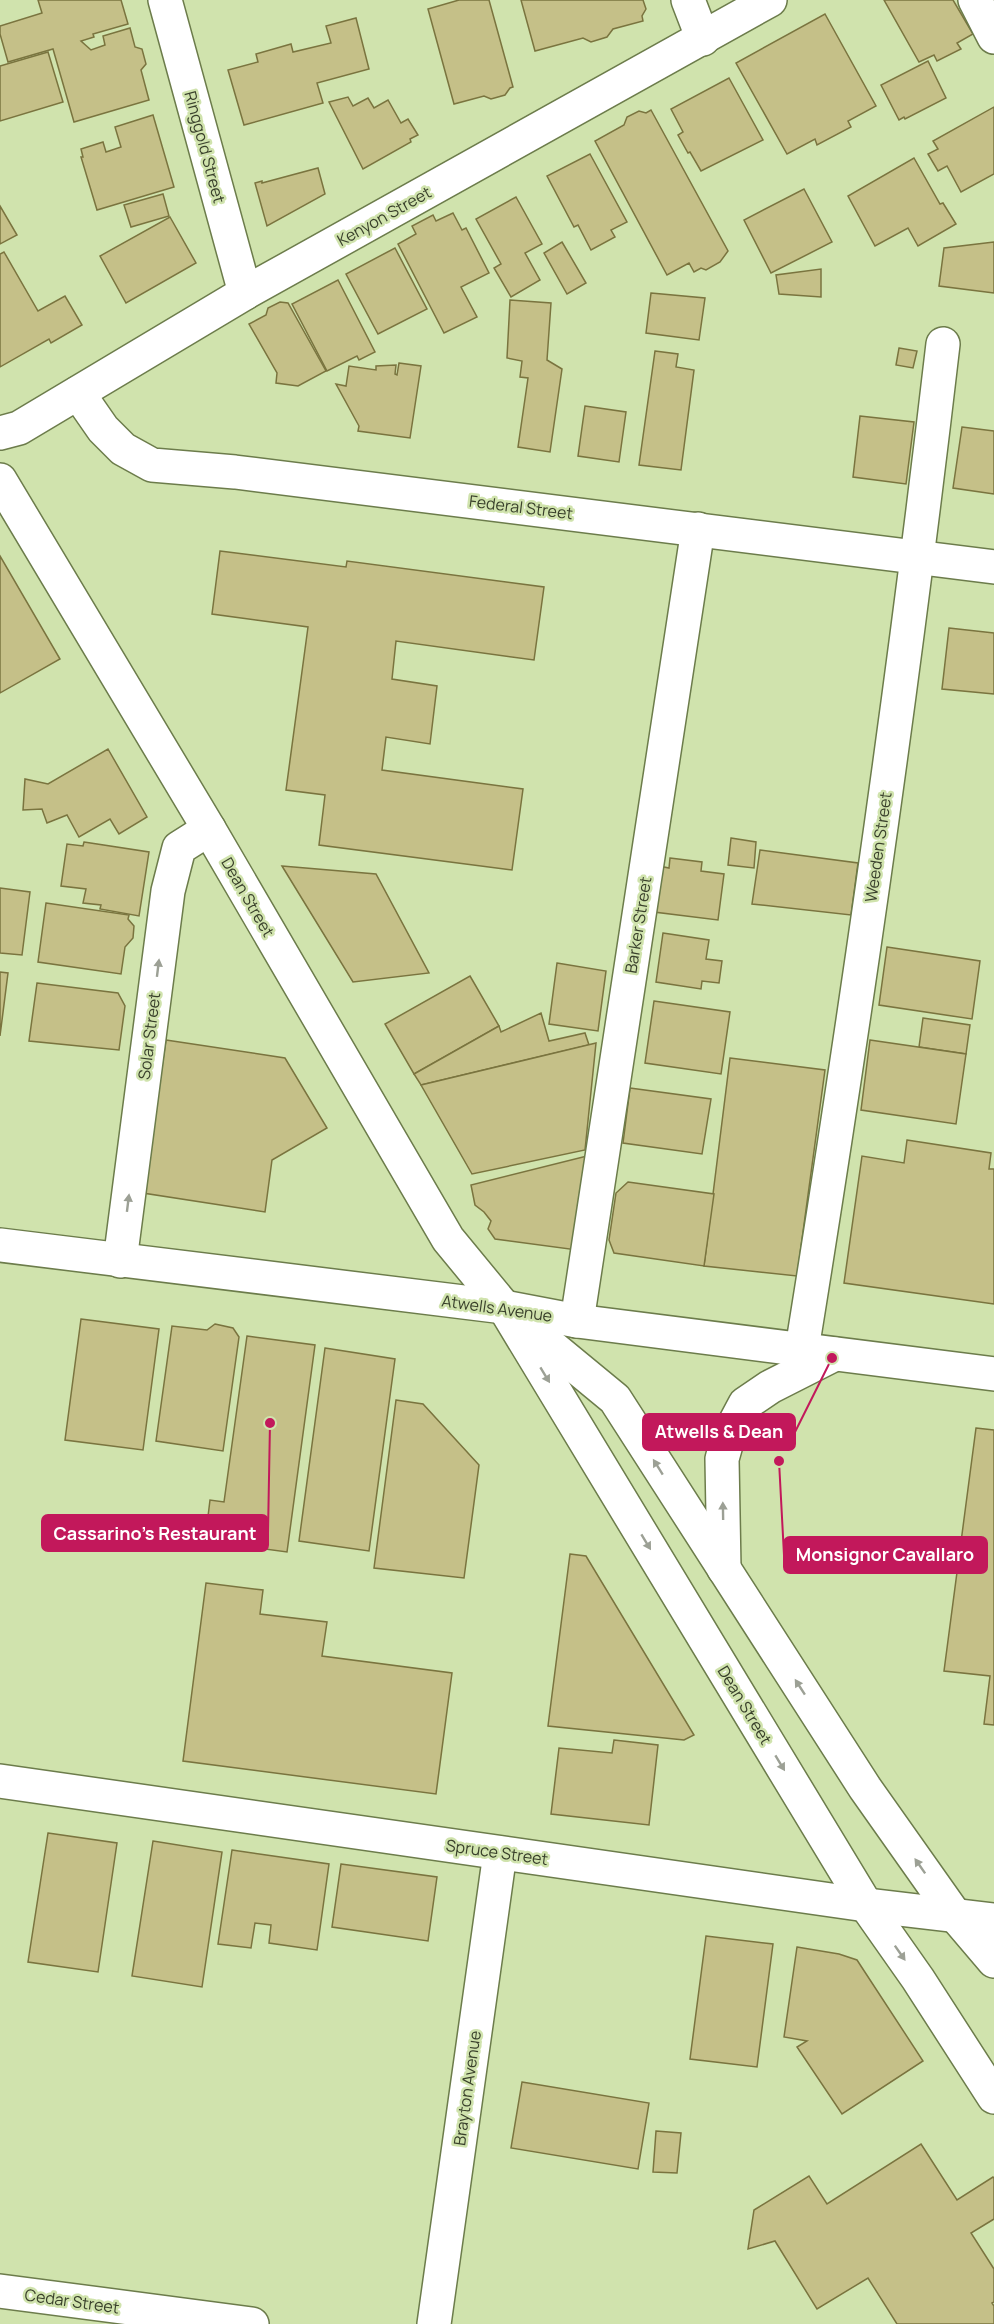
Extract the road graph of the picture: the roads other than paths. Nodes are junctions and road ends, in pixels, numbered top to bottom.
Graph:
1 (165, 0) edge
2 (688, 0) edge
3 (770, 0) edge
4 (975, 0) edge
5 (994, 37) edge
6 (703, 39) junction
7 (245, 293) junction
8 (943, 344) dead end
9 (78, 393) junction
10 (0, 433) edge
11 (0, 480) edge
12 (699, 529) junction
13 (918, 558) junction
14 (994, 567) edge
15 (209, 829) junction
16 (0, 1245) edge
17 (120, 1261) junction
18 (504, 1307) junction
19 (577, 1320) junction
20 (802, 1349) junction
21 (835, 1354) junction
22 (994, 1374) edge
23 (723, 1569) junction
24 (0, 1780) edge
25 (500, 1853) junction
26 (866, 1905) junction
27 (954, 1914) junction
28 (994, 1920) edge
29 (994, 1961) edge
30 (994, 2097) edge
31 (0, 2291) edge
32 (252, 2324) edge
33 (434, 2324) edge

1 - 7 street, Ringgold Street
2 - 6 street
3 - 6 street, Kenyon Street
4 - 5 street
6 - 7 street, Kenyon Street
7 - 9 street, Kenyon Street
8 - 13 street, Weeden Street
9 - 10 street, Kenyon Street
9 - 12 street, Federal Street
11 - 15 street, Dean Street
12 - 13 street, Federal Street
12 - 19 street, Barker Street
13 - 14 street, Federal Street
13 - 20 street, Weeden Street
17 -> 15 street, Solar Street
15 - 18 street, Dean Street
16 - 17 street, Atwells Avenue
17 - 18 street, Atwells Avenue
18 - 19 street, Atwells Avenue
23 -> 18 street, Dean Street
18 -> 26 street, Dean Street
19 - 20 street, Atwells Avenue
20 - 21 street, Atwells Avenue
21 - 22 street, Atwells Avenue
23 -> 21 street
27 -> 23 street, Dean Street
24 - 25 street, Spruce Street
25 - 26 street, Spruce Street
25 - 33 street, Brayton Avenue
26 - 27 street, Spruce Street
26 -> 30 street, Dean Street
27 - 28 street, Spruce Street
27 - 29 street, Dean Street
31 - 32 street, Cedar Street

